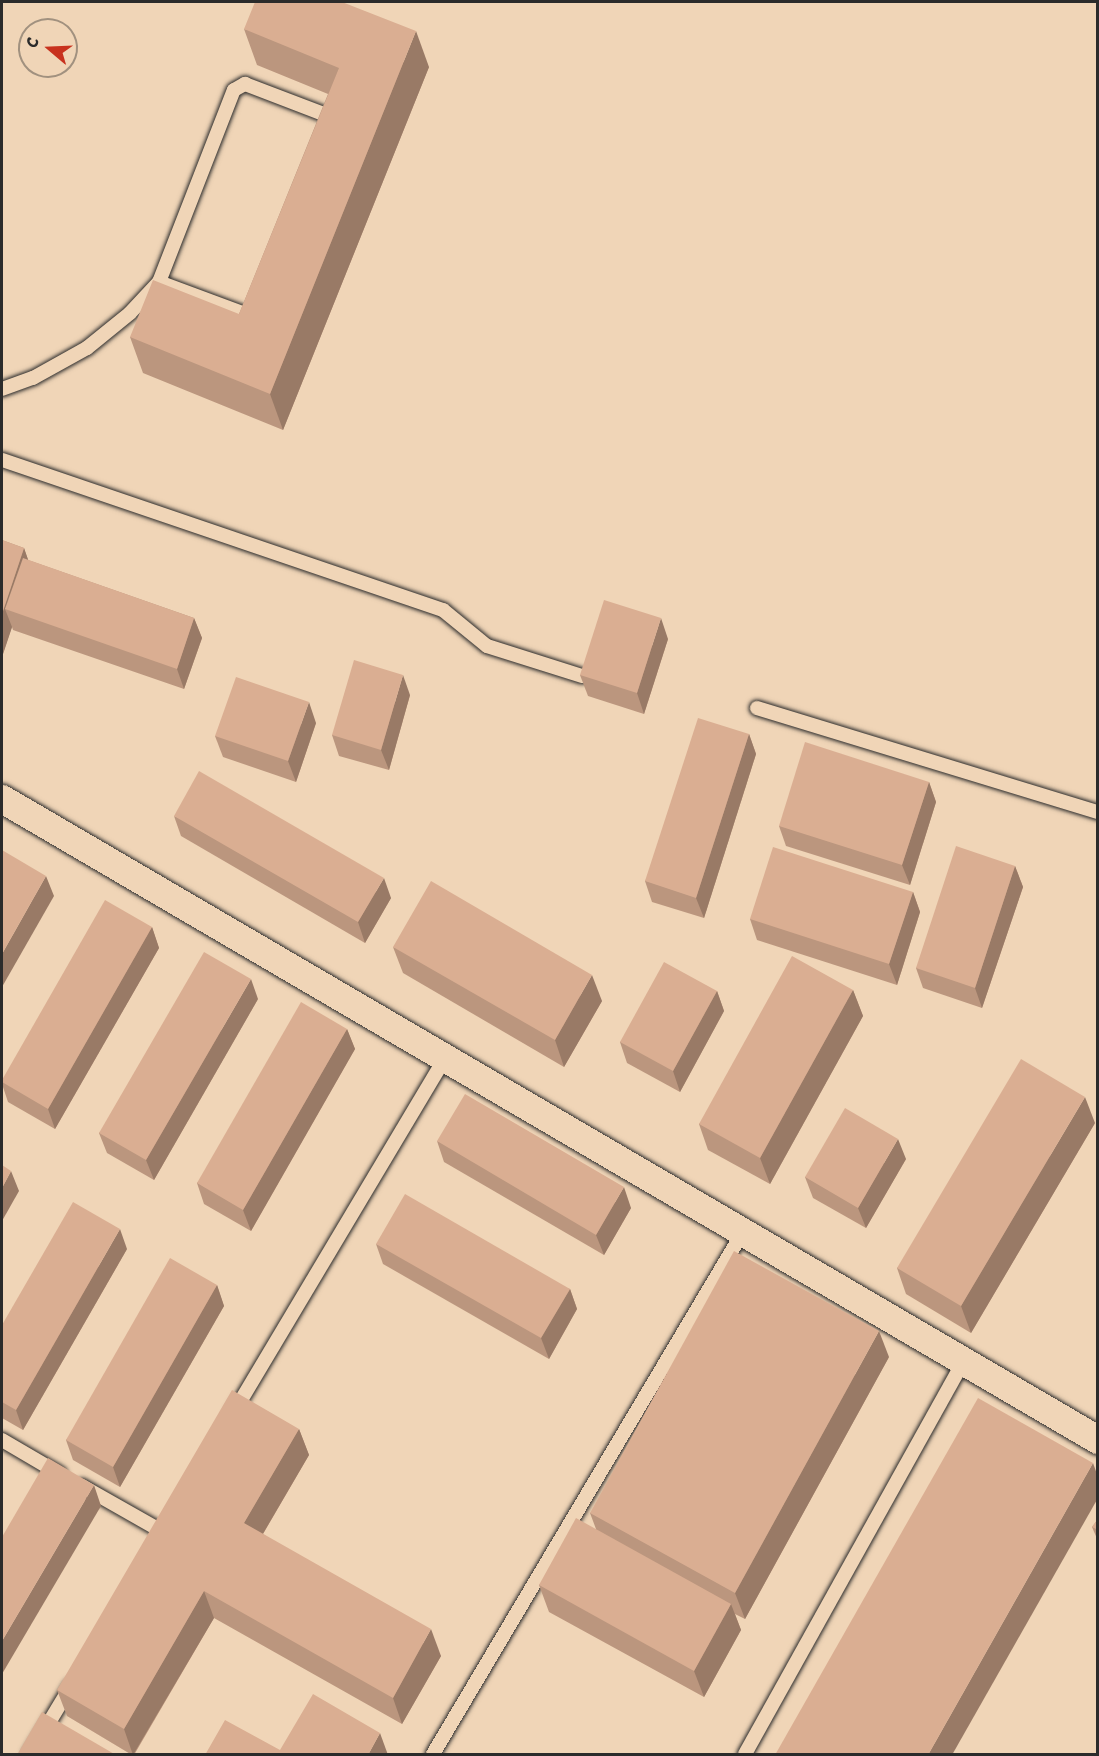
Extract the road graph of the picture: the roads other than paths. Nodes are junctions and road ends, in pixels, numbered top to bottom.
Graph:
1 (326, 137) edge
2 (159, 282) junction
3 (260, 302) edge
4 (2, 389) edge
5 (2, 460) edge
6 (582, 676) edge
7 (757, 708) dead end
8 (2, 799) edge
9 (1098, 812) edge
10 (445, 1058) junction
11 (743, 1232) junction
12 (964, 1361) junction
13 (224, 1429) edge
14 (2, 1440) edge
15 (1098, 1440) edge
16 (163, 1532) edge
17 (78, 1674) edge
18 (30, 1755) edge
19 (433, 1755) edge
20 (745, 1755) edge

1 - 2 lane
2 - 3 lane
2 - 4 lane
5 - 6 lane
7 - 9 lane
8 - 10 street
10 - 11 street
10 - 13 lane
11 - 12 street
11 - 19 lane
12 - 15 street
12 - 20 lane
14 - 16 lane
17 - 18 lane

